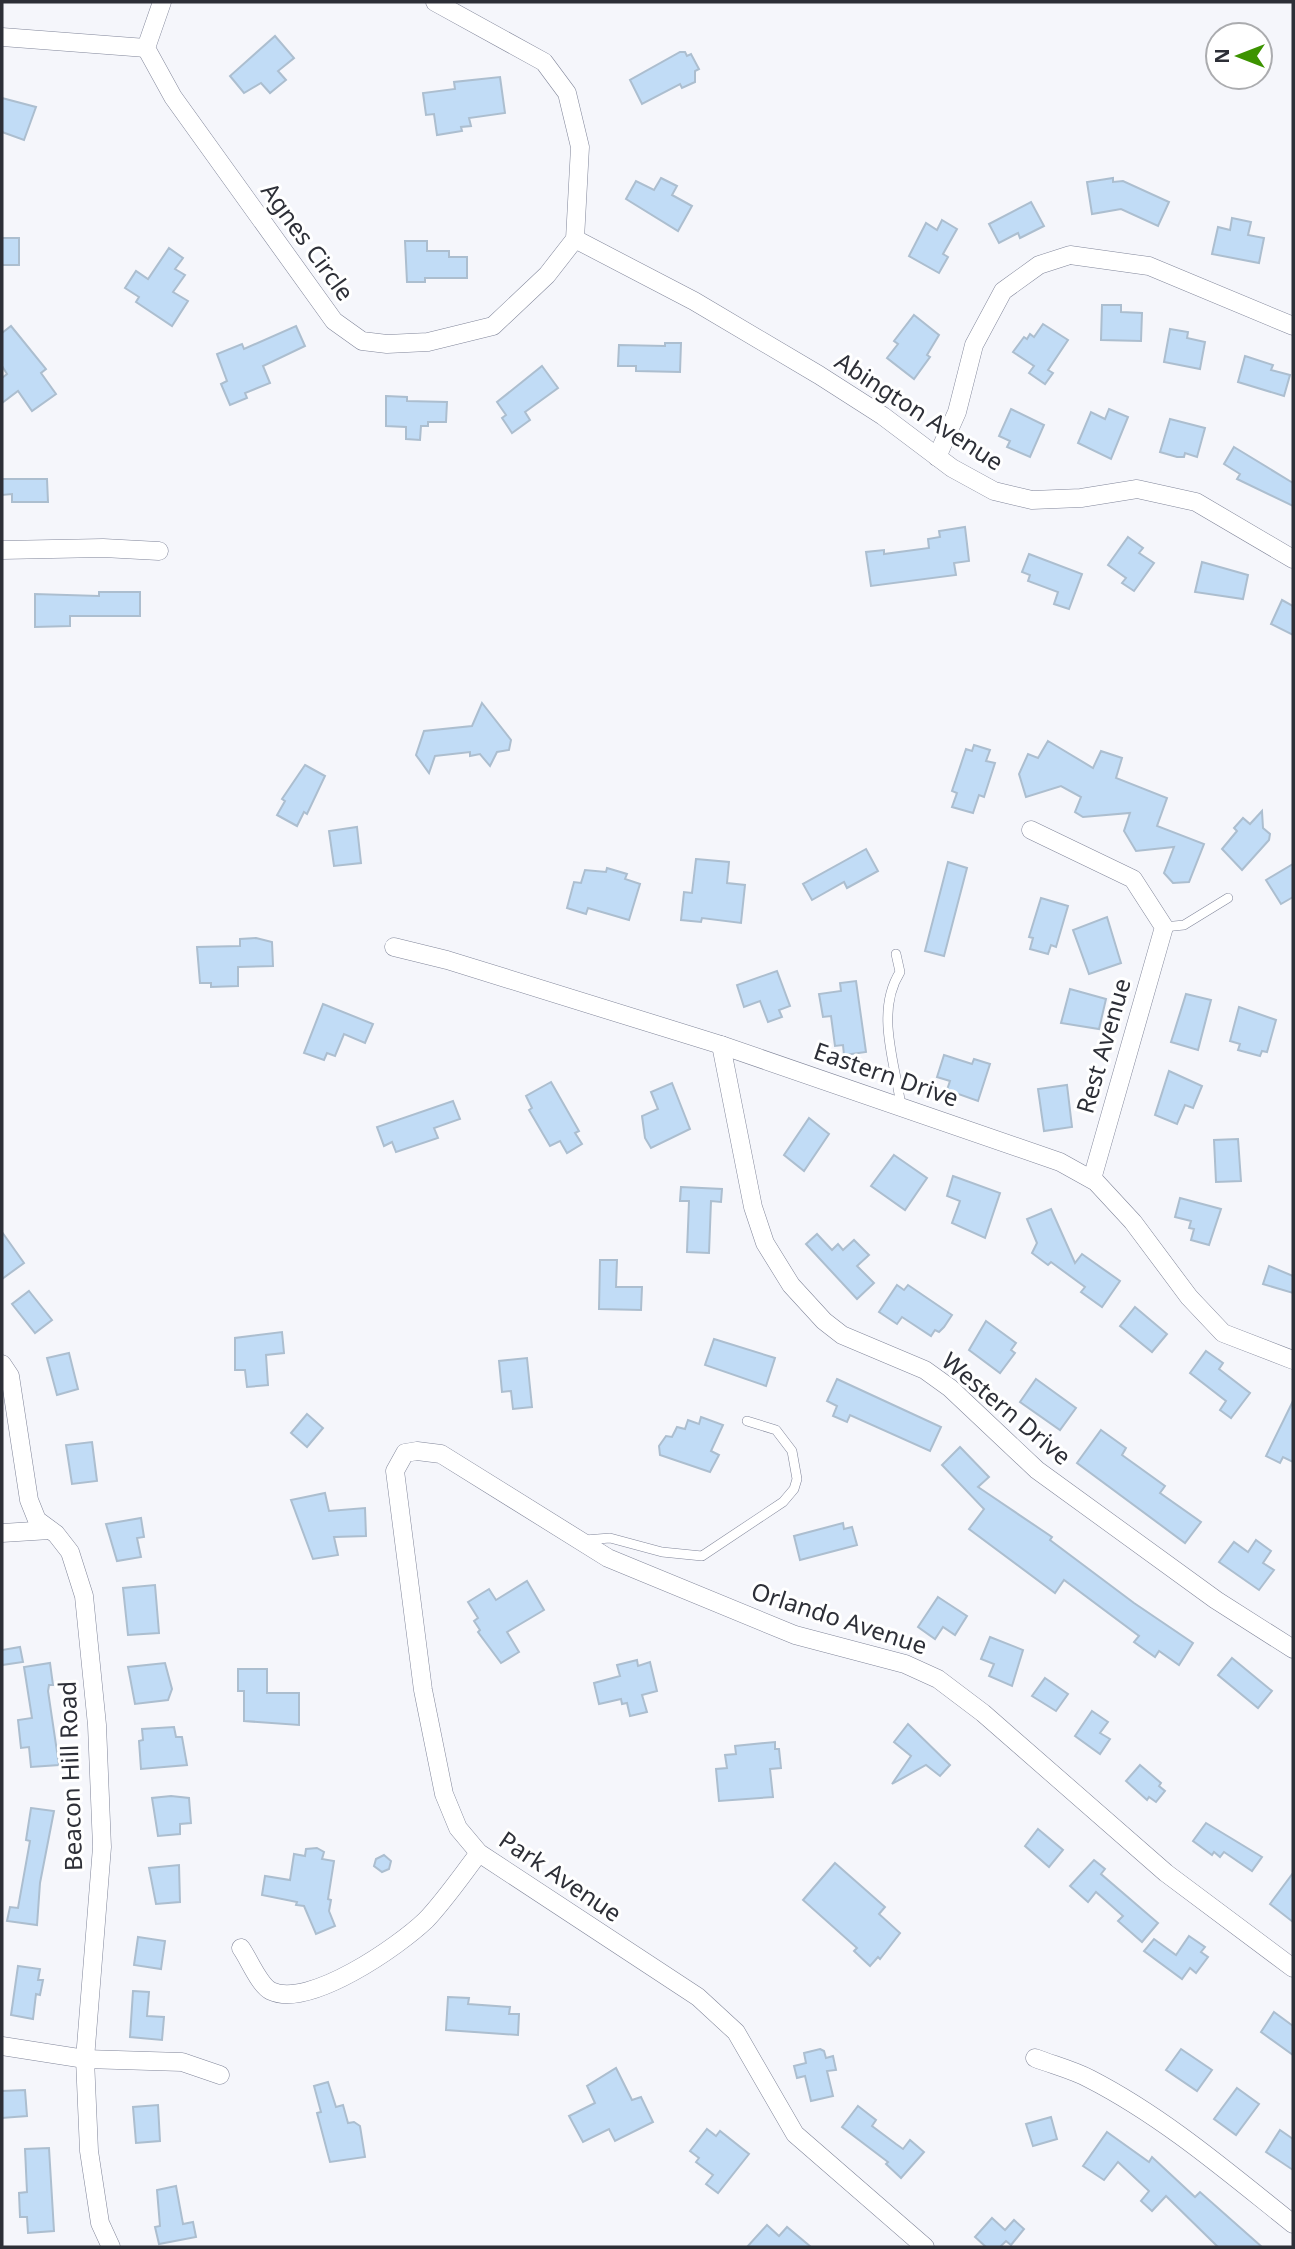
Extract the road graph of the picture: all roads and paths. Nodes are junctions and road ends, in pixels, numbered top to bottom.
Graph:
1 (162, 2) edge
2 (435, 2) edge
3 (2, 37) edge
4 (146, 48) junction
5 (575, 239) junction
6 (1293, 326) edge
7 (937, 457) junction
8 (2, 550) edge
9 (159, 551) dead end
10 (1293, 559) edge
11 (1031, 830) dead end
12 (1228, 898) dead end
13 (1164, 927) junction
14 (394, 947) dead end
15 (896, 954) dead end
16 (721, 1045) junction
17 (901, 1106) junction
18 (1092, 1179) junction
19 (1293, 1360) edge
20 (2, 1364) edge
21 (747, 1421) dead end
22 (430, 1452) joint
23 (50, 1530) junction
24 (2, 1533) edge
25 (580, 1541) junction
26 (1293, 1649) edge
27 (480, 1853) junction
28 (241, 1948) dead end
29 (1293, 1968) edge
30 (2, 2046) edge
31 (1035, 2058) dead end
32 (85, 2059) junction
33 (220, 2075) dead end
34 (1293, 2224) edge
35 (111, 2247) edge
36 (925, 2247) edge

1 - 4 street
2 - 5 street
3 - 4 street
4 - 5 street, Agnes Circle
5 - 7 street, Abington Avenue
6 - 7 street
7 - 10 street, Abington Avenue
8 - 9 street
11 - 13 street
12 - 13 lane
13 - 18 street, Rest Avenue
14 - 16 street, Eastern Drive
15 - 17 lane
16 - 17 street, Eastern Drive
16 - 26 street, Western Drive
17 - 18 street, Eastern Drive
18 - 19 street, Eastern Drive
20 - 23 street, Beacon Hill Road
21 - 25 lane
22 - 25 street, Orlando Avenue
22 - 27 street, Park Avenue
23 - 24 street
23 - 32 street, Beacon Hill Road
25 - 29 street, Orlando Avenue
27 - 28 street
27 - 36 street, Park Avenue
30 - 32 street
31 - 34 street
32 - 33 street
32 - 35 street, Beacon Hill Road

